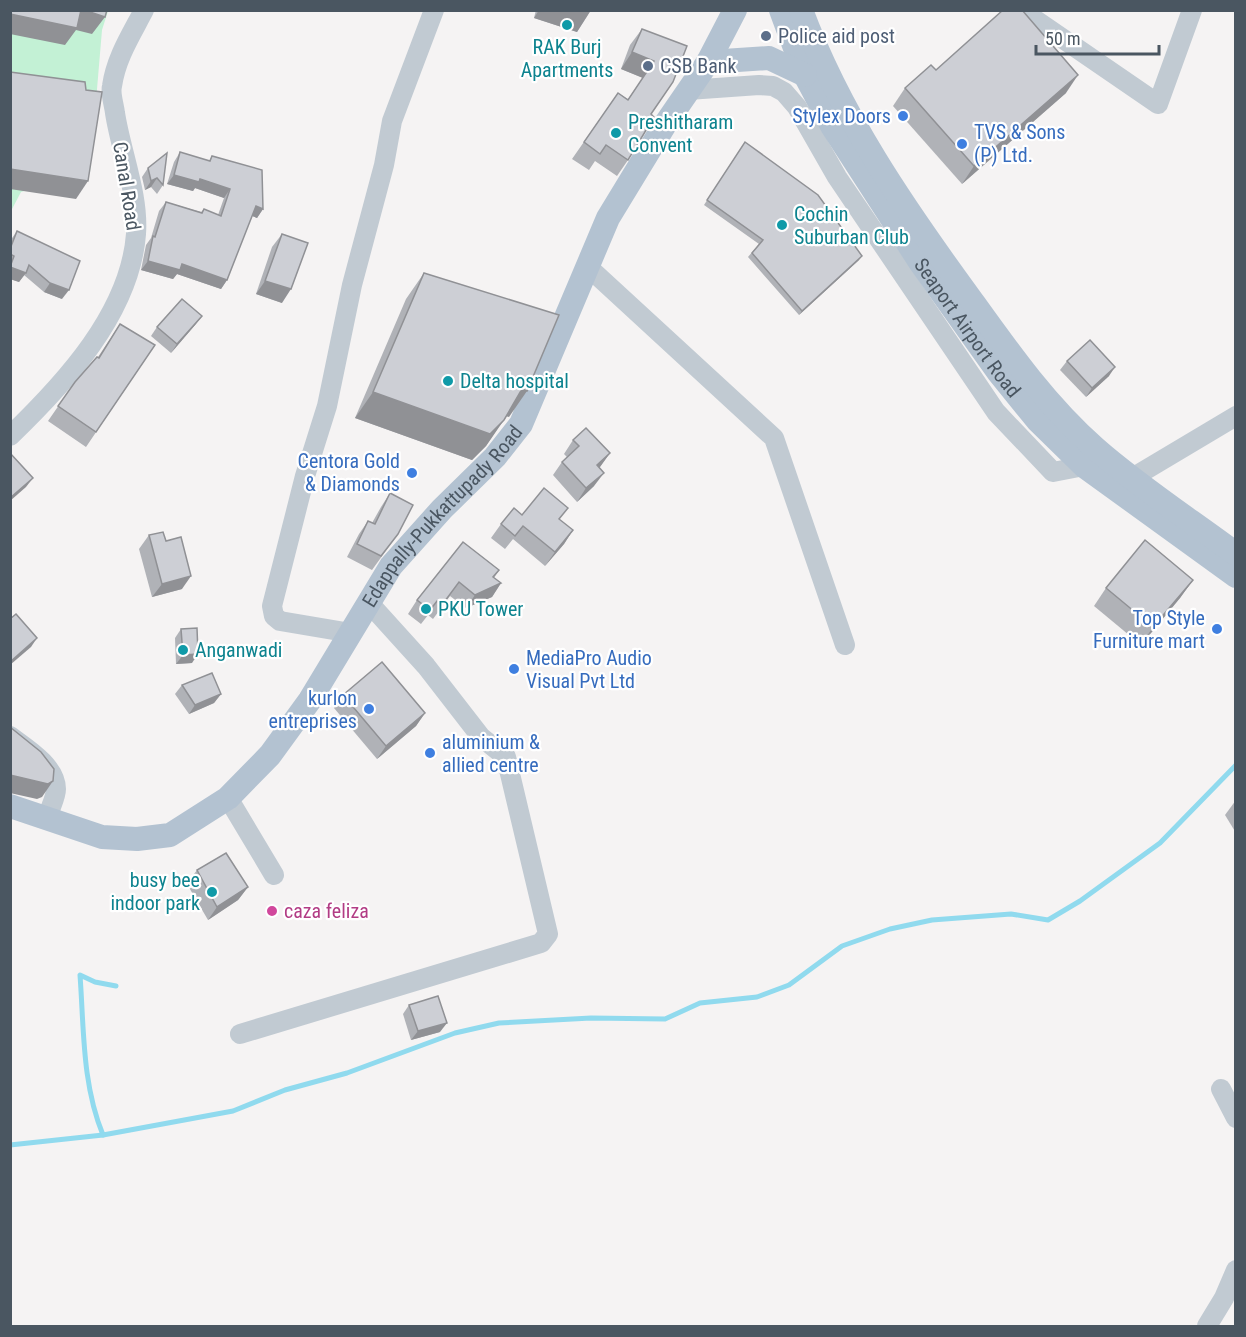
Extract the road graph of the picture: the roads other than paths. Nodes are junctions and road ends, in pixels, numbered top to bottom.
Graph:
1 (144, 10) edge
2 (434, 10) edge
3 (782, 10) edge
4 (801, 10) edge
5 (1021, 10) edge
6 (1192, 10) edge
7 (736, 12) edge
8 (708, 62) junction
9 (805, 75) junction
10 (688, 90) junction
11 (586, 266) junction
12 (1236, 416) edge
13 (10, 436) edge
14 (1084, 466) junction
15 (1132, 478) junction
16 (1236, 554) edge
17 (1236, 576) edge
18 (369, 603) junction
19 (351, 633) junction
20 (845, 645) dead end
21 (10, 736) edge
22 (228, 798) junction
23 (10, 806) edge
24 (48, 816) junction
25 (274, 875) dead end
26 (240, 1034) dead end
27 (1221, 1089) dead end
28 (1236, 1118) edge
29 (1236, 1270) edge
30 (1211, 1325) edge

1 - 13 street, Canal Road
2 - 19 street
3 - 9 main road, Seaport Airport Road
4 - 15 main road, Seaport Airport Road
5 - 6 street
7 - 8 main road, Edappally-Pukkattupady Road
8 - 9 main road
8 - 10 main road, Edappally-Pukkattupady Road
9 - 14 main road, Seaport Airport Road
10 - 11 main road, Edappally-Pukkattupady Road
10 - 14 street
11 - 18 main road, Edappally-Pukkattupady Road
11 - 20 street
12 - 15 street
14 - 17 main road, Seaport Airport Road
15 - 16 main road, Seaport Airport Road
18 - 19 main road, Edappally-Pukkattupady Road
18 - 26 street
19 - 22 main road, Edappally-Pukkattupady Road
21 - 24 street
22 - 24 main road, Edappally-Pukkattupady Road
22 - 25 street
23 - 24 main road, Edappally-Pukkattupady Road
27 - 28 street
29 - 30 street

